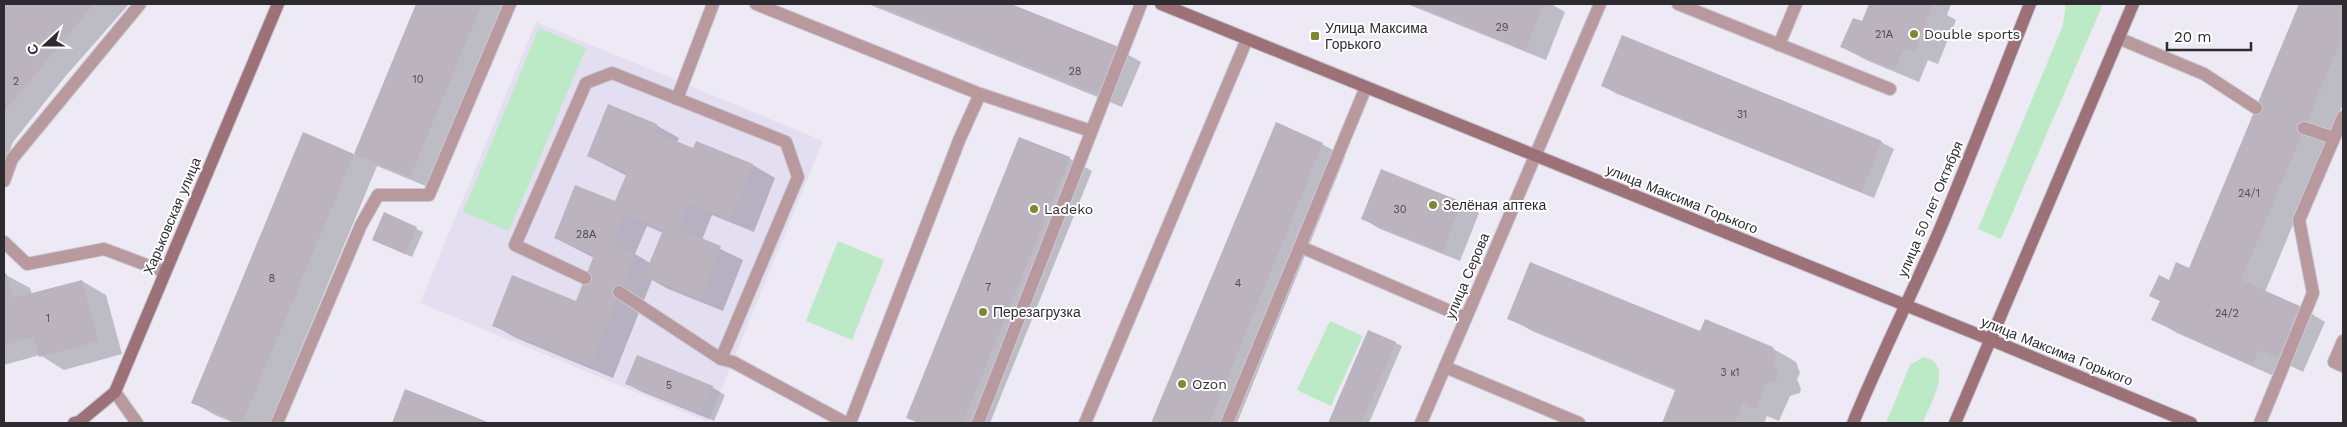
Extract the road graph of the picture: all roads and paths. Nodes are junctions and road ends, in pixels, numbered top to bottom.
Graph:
1 (140, 4) edge
2 (278, 4) edge
3 (510, 4) edge
4 (713, 4) edge
5 (756, 4) edge
6 (1141, 4) edge
7 (1162, 4) edge
8 (1600, 4) edge
9 (1678, 4) edge
10 (1796, 4) edge
11 (2030, 4) edge
12 (2133, 4) edge
13 (2118, 38) junction
14 (1247, 39) junction
15 (1779, 45) junction
16 (1366, 87) junction
17 (1890, 89) dead end
18 (980, 94) junction
19 (677, 99) junction
20 (2256, 108) dead end
21 (2343, 117) edge
22 (2304, 128) dead end
23 (1091, 131) junction
24 (2334, 138) junction
25 (1535, 156) junction
26 (4, 181) edge
27 (4, 242) edge
28 (1301, 247) junction
29 (165, 272) junction
30 (585, 278) dead end
31 (619, 292) dead end
32 (1906, 306) junction
33 (1466, 318) junction
34 (1989, 339) junction
35 (2343, 341) edge
36 (721, 359) junction
37 (2343, 366) edge
38 (1445, 367) junction
39 (115, 392) junction
40 (74, 423) edge
41 (137, 423) edge
42 (277, 423) edge
43 (848, 423) edge
44 (978, 423) edge
45 (1085, 423) edge
46 (1227, 423) edge
47 (1421, 423) edge
48 (1578, 423) edge
49 (1853, 423) edge
50 (1955, 423) edge
51 (2191, 423) edge
52 (2260, 423) edge

1 - 26 street
2 - 29 street, Харьковская улица
3 - 42 street
4 - 19 street
5 - 18 street
6 - 23 street
7 - 14 street, улица Максима Горького
8 - 25 street, улица Серова
9 - 15 street
10 - 15 street
11 - 32 street, улица 50 лет Октября
12 - 13 street
13 - 20 street
13 - 34 street
14 - 16 street, улица Максима Горького
14 - 45 street
15 - 17 street
16 - 25 street, улица Максима Горького
16 - 28 street
18 - 23 street
18 - 43 street
19 - 30 street
19 - 36 street
21 - 24 street
22 - 24 street
23 - 44 street
24 - 52 street
25 - 32 street, улица Максима Горького
25 - 33 street, улица Серова
27 - 29 street
28 - 33 street
28 - 46 street
29 - 39 street, Харьковская улица
31 - 36 street
32 - 34 street, улица Максима Горького
32 - 49 street, улица 50 лет Октября
33 - 38 street, улица Серова
34 - 50 street
34 - 51 street, улица Максима Горького
35 - 37 street
36 - 43 street
38 - 47 street, улица Серова
38 - 48 street
39 - 40 street, Харьковская улица
39 - 41 street

